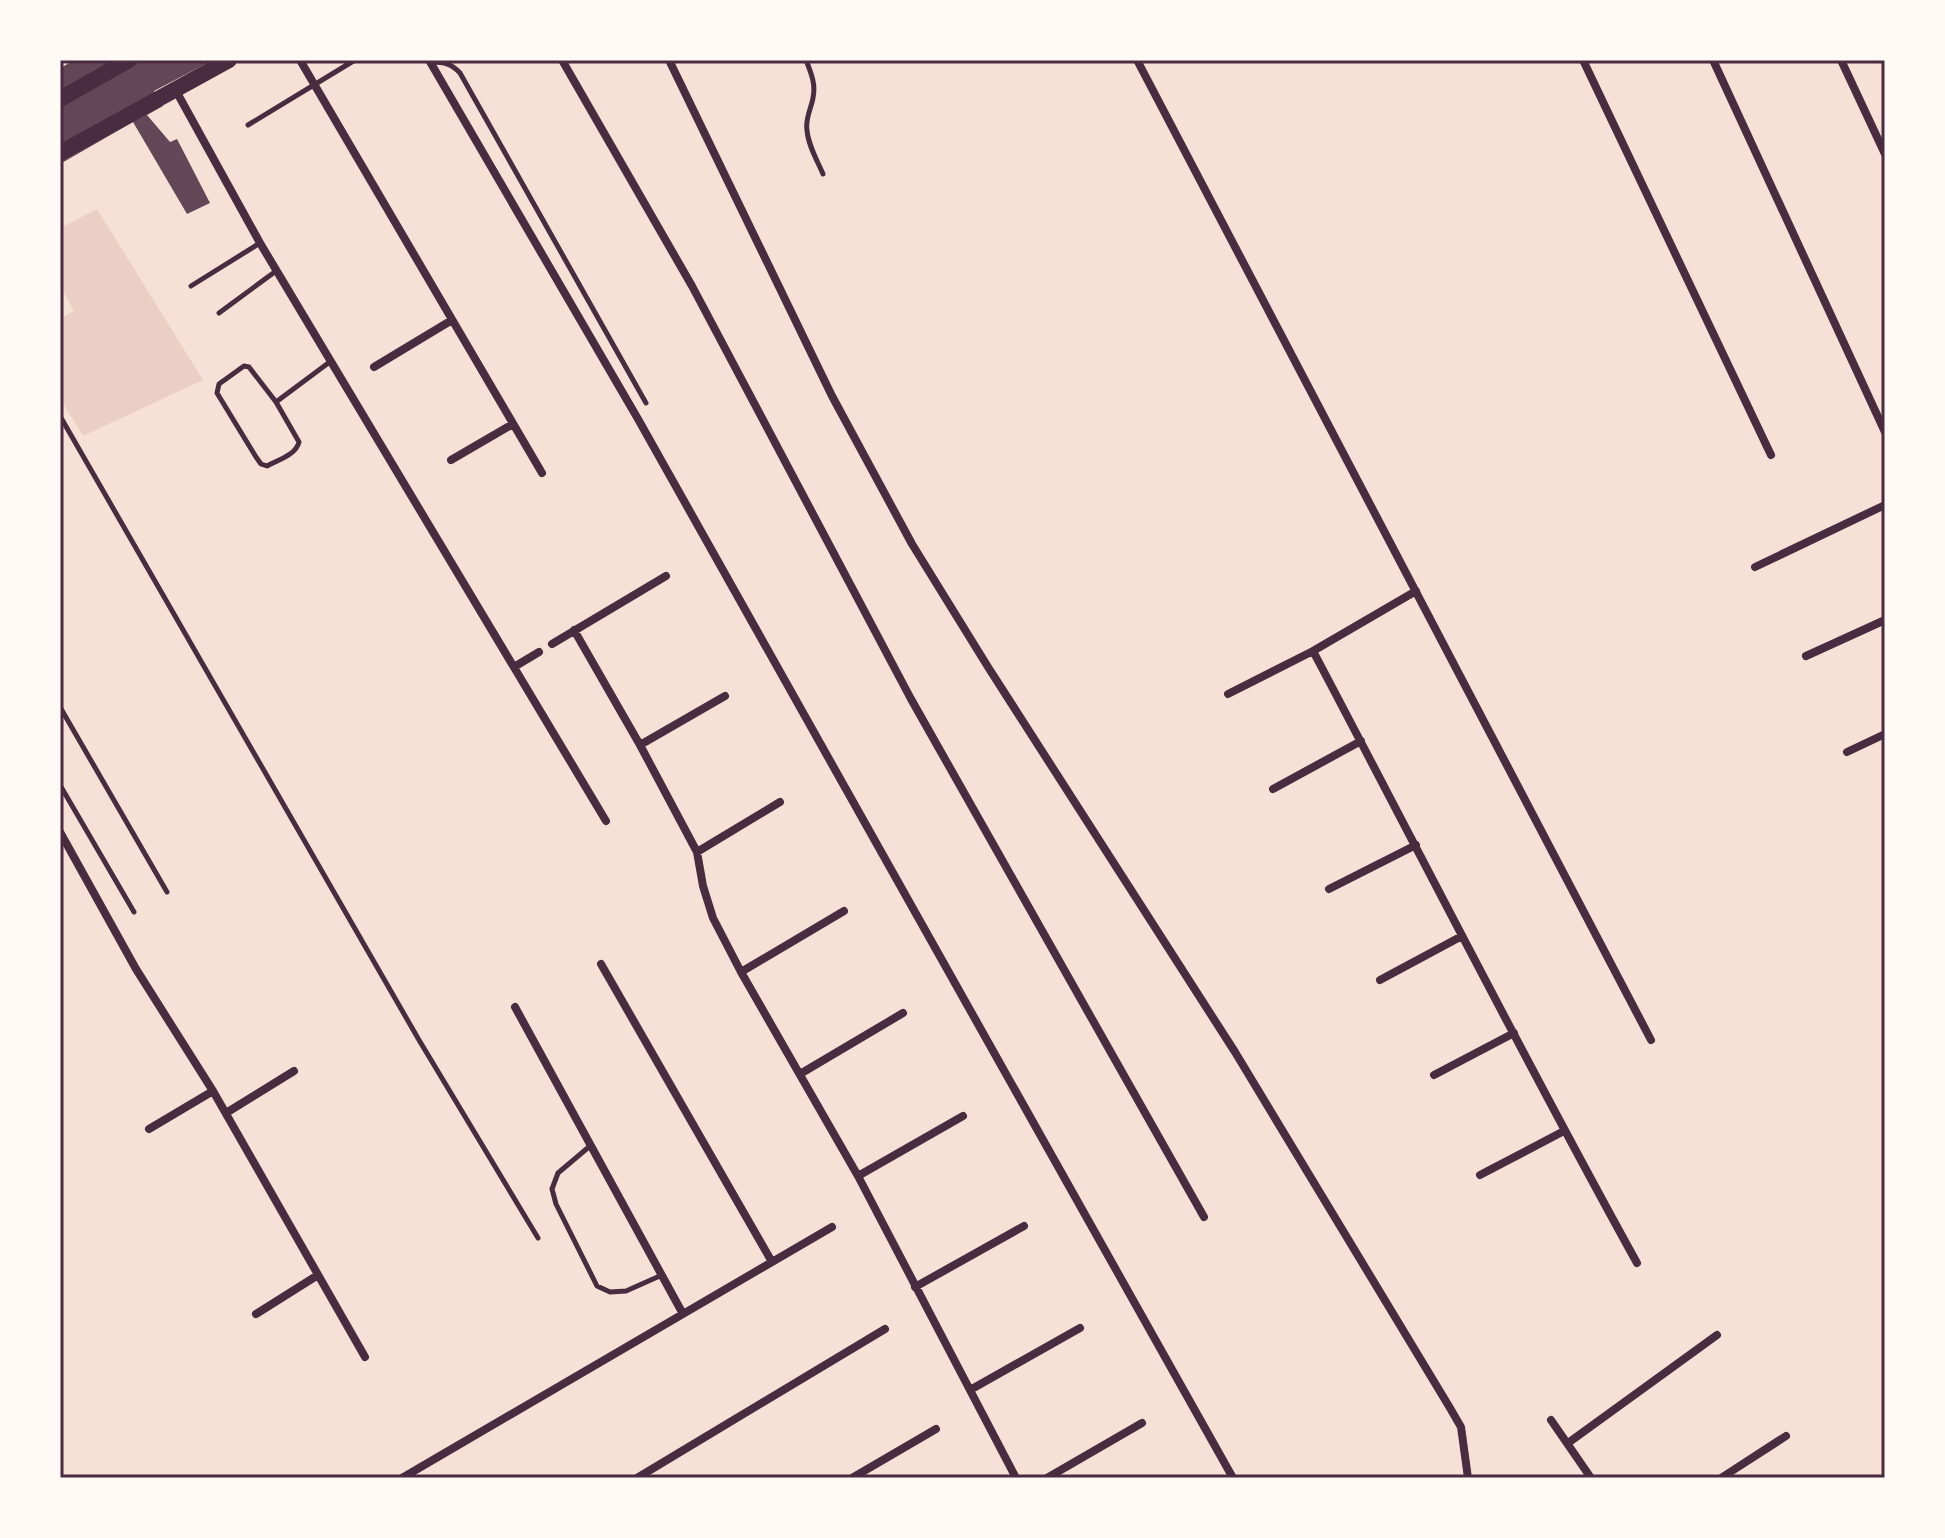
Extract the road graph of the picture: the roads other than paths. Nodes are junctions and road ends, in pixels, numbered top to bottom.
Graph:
1 (129, 60) edge
2 (229, 60) edge
3 (300, 60) edge
4 (355, 60) edge
5 (562, 60) edge
6 (669, 60) edge
7 (806, 60) edge
8 (1137, 60) edge
9 (1583, 60) edge
10 (1713, 60) edge
11 (1841, 60) edge
12 (429, 61) edge
13 (314, 85) junction
14 (175, 88) junction
15 (60, 99) edge
16 (248, 125) dead end
17 (60, 153) edge
18 (1885, 154) edge
19 (823, 174) dead end
20 (260, 243) junction
21 (277, 270) junction
22 (191, 286) dead end
23 (219, 313) dead end
24 (452, 320) junction
25 (331, 361) junction
26 (374, 367) dead end
27 (276, 402) junction
28 (646, 403) dead end
29 (60, 416) edge
30 (513, 424) junction
31 (1885, 432) edge
32 (1771, 455) dead end
33 (451, 460) dead end
34 (542, 473) dead end
35 (1885, 505) edge
36 (1755, 567) dead end
37 (666, 576) dead end
38 (1416, 591) junction
39 (1885, 620) edge
40 (574, 630) junction
41 (552, 644) dead end
42 (1313, 651) junction
43 (539, 652) dead end
44 (1806, 656) dead end
45 (514, 667) junction
46 (1228, 694) dead end
47 (725, 696) dead end
48 (60, 707) edge
49 (1885, 734) edge
50 (1361, 741) junction
51 (640, 745) junction
52 (1847, 752) dead end
53 (60, 785) edge
54 (1273, 789) dead end
55 (780, 802) dead end
56 (606, 821) dead end
57 (60, 832) edge
58 (1416, 845) junction
59 (697, 852) junction
60 (1329, 889) dead end
61 (167, 892) dead end
62 (844, 911) dead end
63 (134, 912) dead end
64 (1462, 936) junction
65 (601, 964) dead end
66 (741, 972) junction
67 (1380, 980) dead end
68 (515, 1007) dead end
69 (903, 1013) dead end
70 (1514, 1033) junction
71 (1651, 1040) dead end
72 (294, 1071) dead end
73 (800, 1074) junction
74 (1434, 1075) dead end
75 (213, 1091) junction
76 (226, 1113) junction
77 (963, 1116) dead end
78 (149, 1129) dead end
79 (1564, 1131) junction
80 (591, 1145) junction
81 (1480, 1175) dead end
82 (858, 1176) junction
83 (1204, 1217) dead end
84 (1024, 1226) dead end
85 (832, 1227) dead end
86 (538, 1238) dead end
87 (772, 1262) junction
88 (1637, 1263) dead end
89 (318, 1275) junction
90 (662, 1275) junction
91 (915, 1287) junction
92 (256, 1314) dead end
93 (683, 1314) junction
94 (1080, 1328) dead end
95 (885, 1329) dead end
96 (1717, 1335) dead end
97 (365, 1357) dead end
98 (970, 1390) junction
99 (1551, 1420) dead end
100 (1142, 1423) dead end
101 (936, 1429) dead end
102 (1786, 1436) dead end
103 (1568, 1443) junction
104 (402, 1478) edge
105 (637, 1478) edge
106 (852, 1478) edge
107 (1016, 1478) edge
108 (1047, 1478) edge
109 (1233, 1478) edge
110 (1468, 1478) edge
111 (1591, 1478) edge
112 (1721, 1478) edge

1 - 15 main road
2 - 14 main road
3 - 13 street
4 - 13 lane
5 - 83 street
6 - 110 street
7 - 19 lane
8 - 38 street
9 - 32 street
10 - 31 street
11 - 18 street
12 - 28 lane
12 - 109 street
13 - 16 lane
13 - 24 street
14 - 17 main road
14 - 20 street
20 - 21 street
20 - 22 lane
21 - 23 lane
21 - 25 street
24 - 26 street
24 - 30 street
25 - 27 lane
25 - 45 street
27 - 27 lane
29 - 86 lane
30 - 33 street
30 - 34 street
35 - 36 street
37 - 40 street
38 - 42 street
38 - 71 street
39 - 44 street
40 - 41 street
40 - 51 street
42 - 46 street
42 - 50 street
43 - 45 street
45 - 56 street
47 - 51 street
48 - 61 lane
49 - 52 street
50 - 54 street
50 - 58 street
51 - 59 street
53 - 63 lane
55 - 59 street
57 - 75 street
58 - 60 street
58 - 64 street
59 - 66 street
62 - 66 street
64 - 67 street
64 - 70 street
65 - 87 street
66 - 73 street
68 - 80 street
69 - 73 street
70 - 74 street
70 - 79 street
72 - 76 street
73 - 82 street
75 - 76 street
75 - 78 street
76 - 89 street
77 - 82 street
79 - 81 street
79 - 88 street
80 - 90 street
80 - 90 lane
82 - 91 street
84 - 91 street
85 - 87 street
87 - 93 street
89 - 92 street
89 - 97 street
90 - 93 street
91 - 98 street
93 - 104 street
94 - 98 street
95 - 105 street
96 - 103 street
98 - 107 street
99 - 103 street
100 - 108 street
101 - 106 street
102 - 112 street
103 - 111 street

